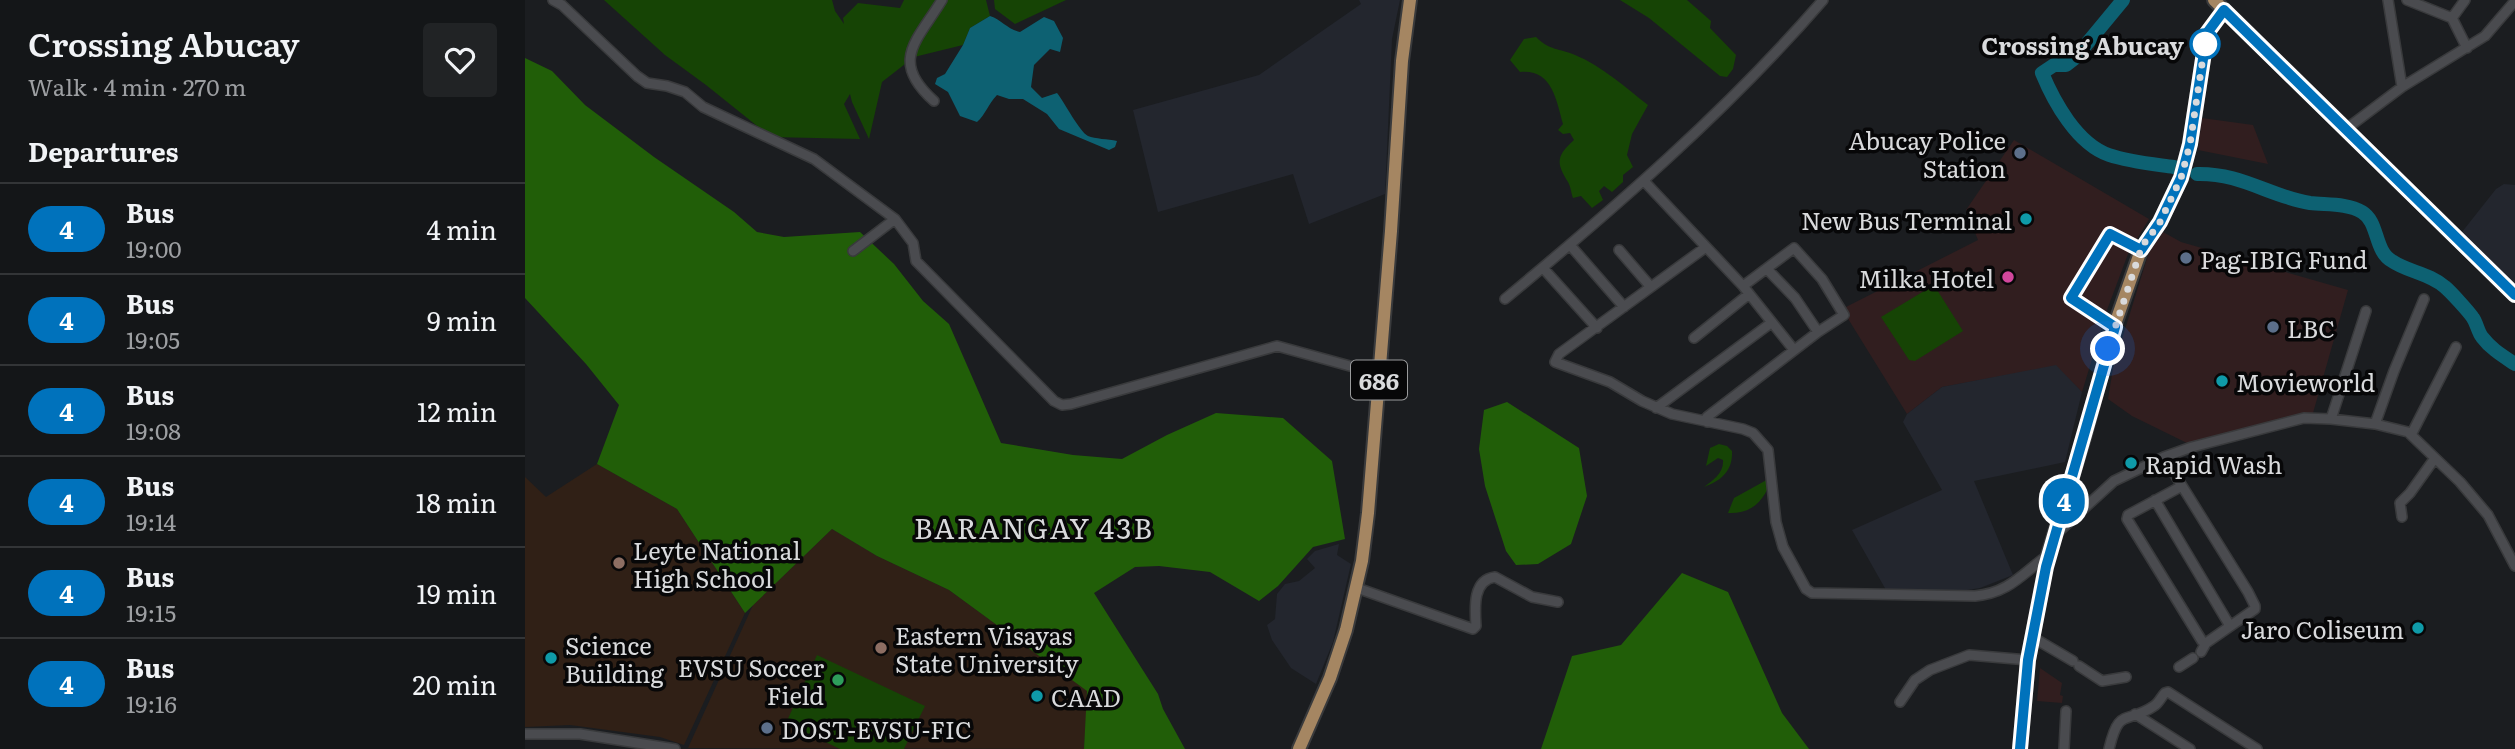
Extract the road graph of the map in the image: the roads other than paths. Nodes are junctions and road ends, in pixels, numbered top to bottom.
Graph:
1 (553, 0) edge
2 (942, 0) edge
3 (1411, 0) edge
4 (1823, 0) edge
5 (2214, 0) edge
6 (2388, 0) edge
7 (2407, 0) edge
8 (2465, 0) edge
9 (2515, 1) edge
10 (2421, 3) edge
11 (2228, 5) edge
12 (2452, 18) junction
13 (2467, 48) junction
14 (2402, 87) junction
15 (934, 101) dead end
16 (2346, 129) junction
17 (1644, 181) junction
18 (895, 219) junction
19 (1570, 245) junction
20 (1706, 247) junction
21 (1619, 250) dead end
22 (853, 251) dead end
23 (1543, 268) junction
24 (1767, 270) junction
25 (1650, 286) junction
26 (1746, 290) junction
27 (2515, 295) edge
28 (1505, 299) dead end
29 (2424, 299) dead end
30 (1624, 307) junction
31 (2366, 311) dead end
32 (1771, 323) junction
33 (1598, 328) junction
34 (1818, 332) junction
35 (1694, 338) dead end
36 (2456, 347) dead end
37 (1794, 351) junction
38 (1379, 374) junction
39 (1656, 408) junction
40 (2330, 419) junction
41 (1707, 422) junction
42 (2375, 424) junction
43 (2411, 435) junction
44 (2164, 457) junction
45 (2435, 458) junction
46 (2182, 485) junction
47 (2155, 500) junction
48 (2402, 517) dead end
49 (2054, 536) junction
50 (2048, 555) junction
51 (2515, 566) edge
52 (1357, 588) junction
53 (1558, 602) dead end
54 (2230, 626) junction
55 (2032, 637) junction
56 (2206, 643) junction
57 (2028, 660) junction
58 (2179, 667) dead end
59 (2126, 677) dead end
60 (1900, 702) dead end
61 (2066, 711) dead end
62 (2135, 714) junction
63 (525, 734) edge
64 (2110, 746) edge
65 (675, 749) edge
66 (1299, 749) edge
67 (2020, 749) edge
68 (2064, 749) edge
69 (2120, 749) edge
70 (2190, 749) edge
71 (2257, 749) edge

1 - 18 street
2 - 15 street
3 - 38 main road, 686
4 - 17 street
5 - 11 main road
6 - 14 street
7 - 10 street
8 - 12 street
9 - 13 street
10 - 12 street
11 - 16 main road
11 - 49 main road
12 - 13 street
13 - 14 street
14 - 16 street
16 - 27 main road
17 - 19 street
17 - 20 street
18 - 22 street
18 - 38 street
19 - 23 street
19 - 30 street
20 - 25 street
20 - 26 street
21 - 25 street
23 - 28 street
23 - 33 street
24 - 26 street
24 - 34 street
24 - 34 street
25 - 30 street
26 - 32 street
26 - 35 street
29 - 42 street
30 - 33 street
31 - 40 street
32 - 37 street
32 - 39 street
33 - 39 street
34 - 37 street
36 - 43 street
37 - 41 street
38 - 52 main road, 686
39 - 41 street
40 - 42 street
40 - 44 street
41 - 50 street
42 - 43 street
43 - 45 street
44 - 46 street
44 - 49 street
45 - 48 street
45 - 51 street
46 - 47 street
46 - 54 street
47 - 54 street
47 - 56 street
49 - 50 main road
50 - 55 main road
52 - 53 street
52 - 66 main road, 686
54 - 56 street
55 - 57 main road
55 - 59 street
56 - 58 street
57 - 60 street
57 - 67 main road
61 - 68 street
62 - 64 street
62 - 70 street
62 - 71 street
63 - 65 street
64 - 69 street

